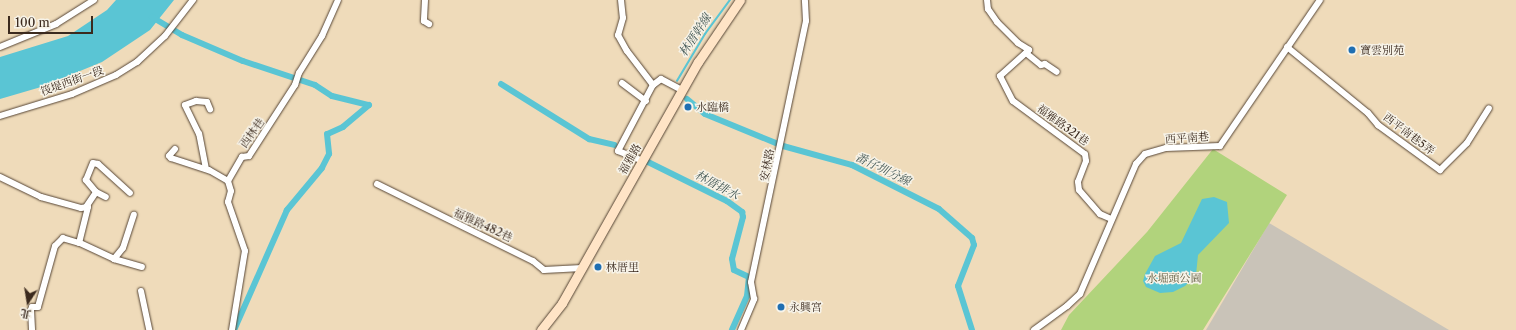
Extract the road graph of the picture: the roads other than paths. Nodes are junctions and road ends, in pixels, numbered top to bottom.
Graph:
1 (94, 0) edge
2 (193, 0) edge
3 (338, 0) edge
4 (425, 0) edge
5 (621, 0) edge
6 (740, 0) edge
7 (805, 0) edge
8 (987, 0) edge
9 (1320, 0) edge
10 (429, 24) dead end
11 (0, 47) edge
12 (1287, 47) junction
13 (1026, 53) junction
14 (1057, 72) dead end
15 (622, 83) dead end
16 (653, 85) junction
17 (682, 90) junction
18 (646, 101) junction
19 (1489, 108) dead end
20 (210, 109) dead end
21 (0, 116) edge
22 (175, 149) dead end
23 (643, 161) junction
24 (206, 169) junction
25 (0, 178) edge
26 (228, 181) junction
27 (377, 184) dead end
28 (96, 192) junction
29 (130, 193) dead end
30 (106, 196) dead end
31 (86, 207) junction
32 (134, 215) dead end
33 (1111, 219) junction
34 (80, 243) junction
35 (114, 259) junction
36 (142, 267) dead end
37 (582, 268) junction
38 (141, 291) dead end
39 (32, 330) edge
40 (149, 330) edge
41 (232, 330) edge
42 (541, 330) edge
43 (741, 330) edge
44 (1034, 330) edge

1 - 11 street
2 - 21 street, 筏堤西街一段
3 - 26 street, 西林巷
4 - 10 street
5 - 16 street
6 - 17 main road, 福雅路
7 - 43 street, 安林路
8 - 13 street
9 - 12 street, 西平南巷
12 - 19 street, 西平南巷5弄
12 - 33 street, 西平南巷
13 - 14 street
13 - 33 street, 福雅路321巷
15 - 18 street
16 - 17 street
16 - 18 street
17 - 23 main road, 福雅路
18 - 23 street
20 - 24 street
22 - 24 street
23 - 37 main road, 福雅路
24 - 26 street
25 - 31 street
26 - 41 street
27 - 37 street, 福雅路482巷
28 - 29 street
28 - 30 street
28 - 31 street
31 - 34 street
32 - 35 street
33 - 44 street, 西平南巷
34 - 35 street
34 - 39 street
35 - 36 street
37 - 42 main road, 福雅路
38 - 40 street

